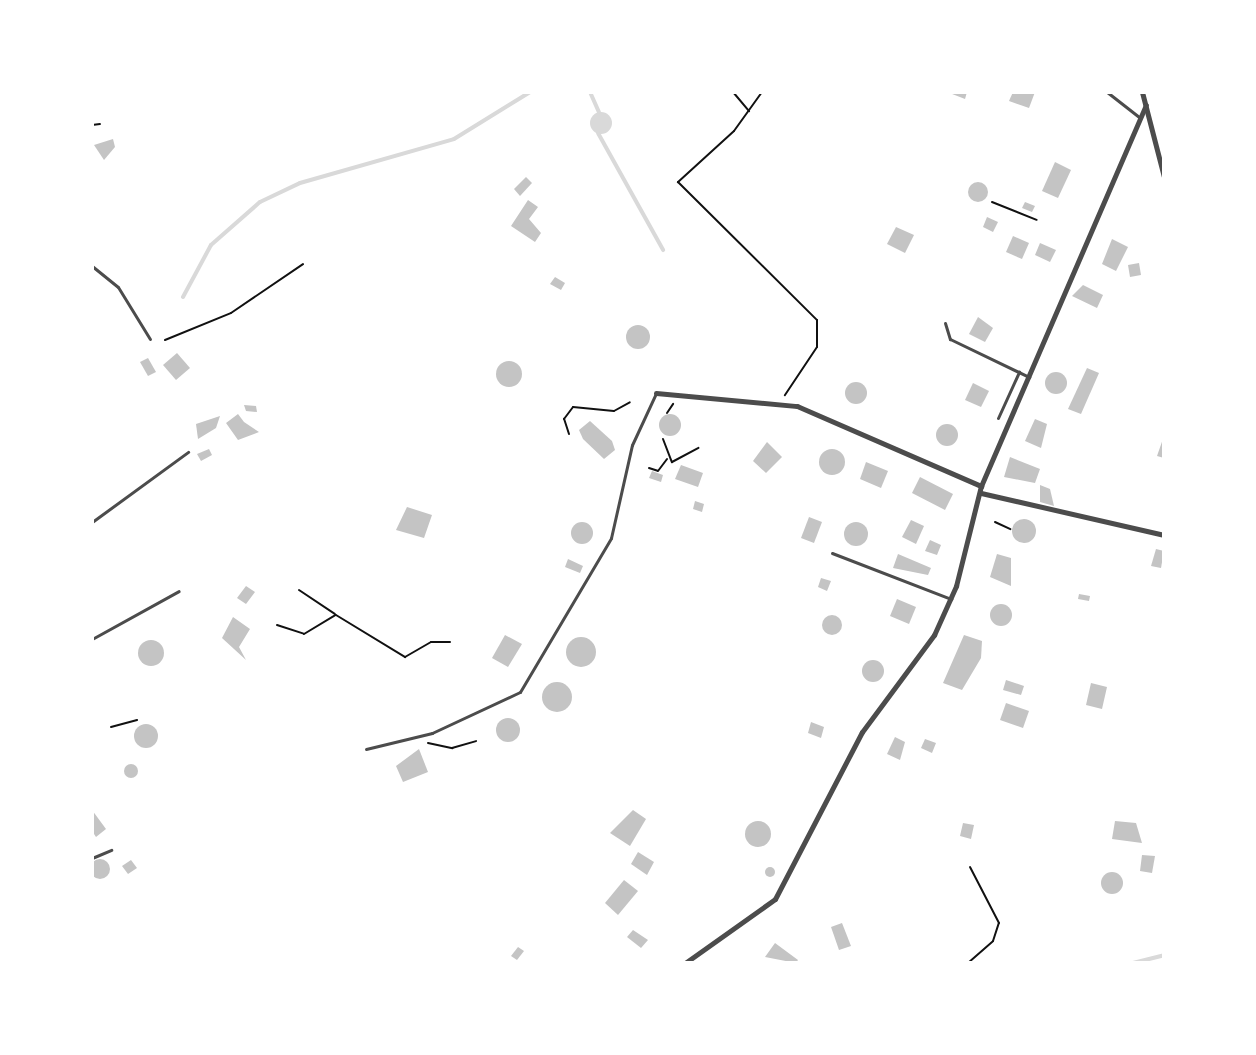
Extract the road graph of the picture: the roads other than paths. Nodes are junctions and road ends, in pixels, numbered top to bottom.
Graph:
1 (1107, 92) edge
2 (1142, 92) edge
3 (1146, 105) junction
4 (1139, 117) junction
5 (1164, 177) edge
6 (92, 266) edge
7 (945, 323) dead end
8 (150, 339) dead end
9 (1019, 372) junction
10 (1029, 377) junction
11 (656, 393) joint
12 (1007, 398) junction
13 (1017, 403) junction
14 (998, 418) dead end
15 (188, 452) dead end
16 (981, 490) junction
17 (92, 522) edge
18 (1164, 535) edge
19 (832, 553) dead end
20 (179, 591) dead end
21 (951, 599) junction
22 (92, 639) edge
23 (366, 749) dead end
24 (111, 850) dead end
25 (92, 858) edge
26 (685, 963) edge

1 - 4 lane
2 - 3 street
3 - 4 street
3 - 5 street
4 - 10 street
6 - 8 lane
7 - 9 lane
9 - 10 lane
9 - 12 lane
10 - 13 street
11 - 16 street
11 - 23 lane
12 - 13 lane
12 - 14 lane
13 - 16 street
15 - 17 lane
16 - 18 street
16 - 21 street
19 - 21 lane
20 - 22 lane
21 - 26 street
24 - 25 lane

